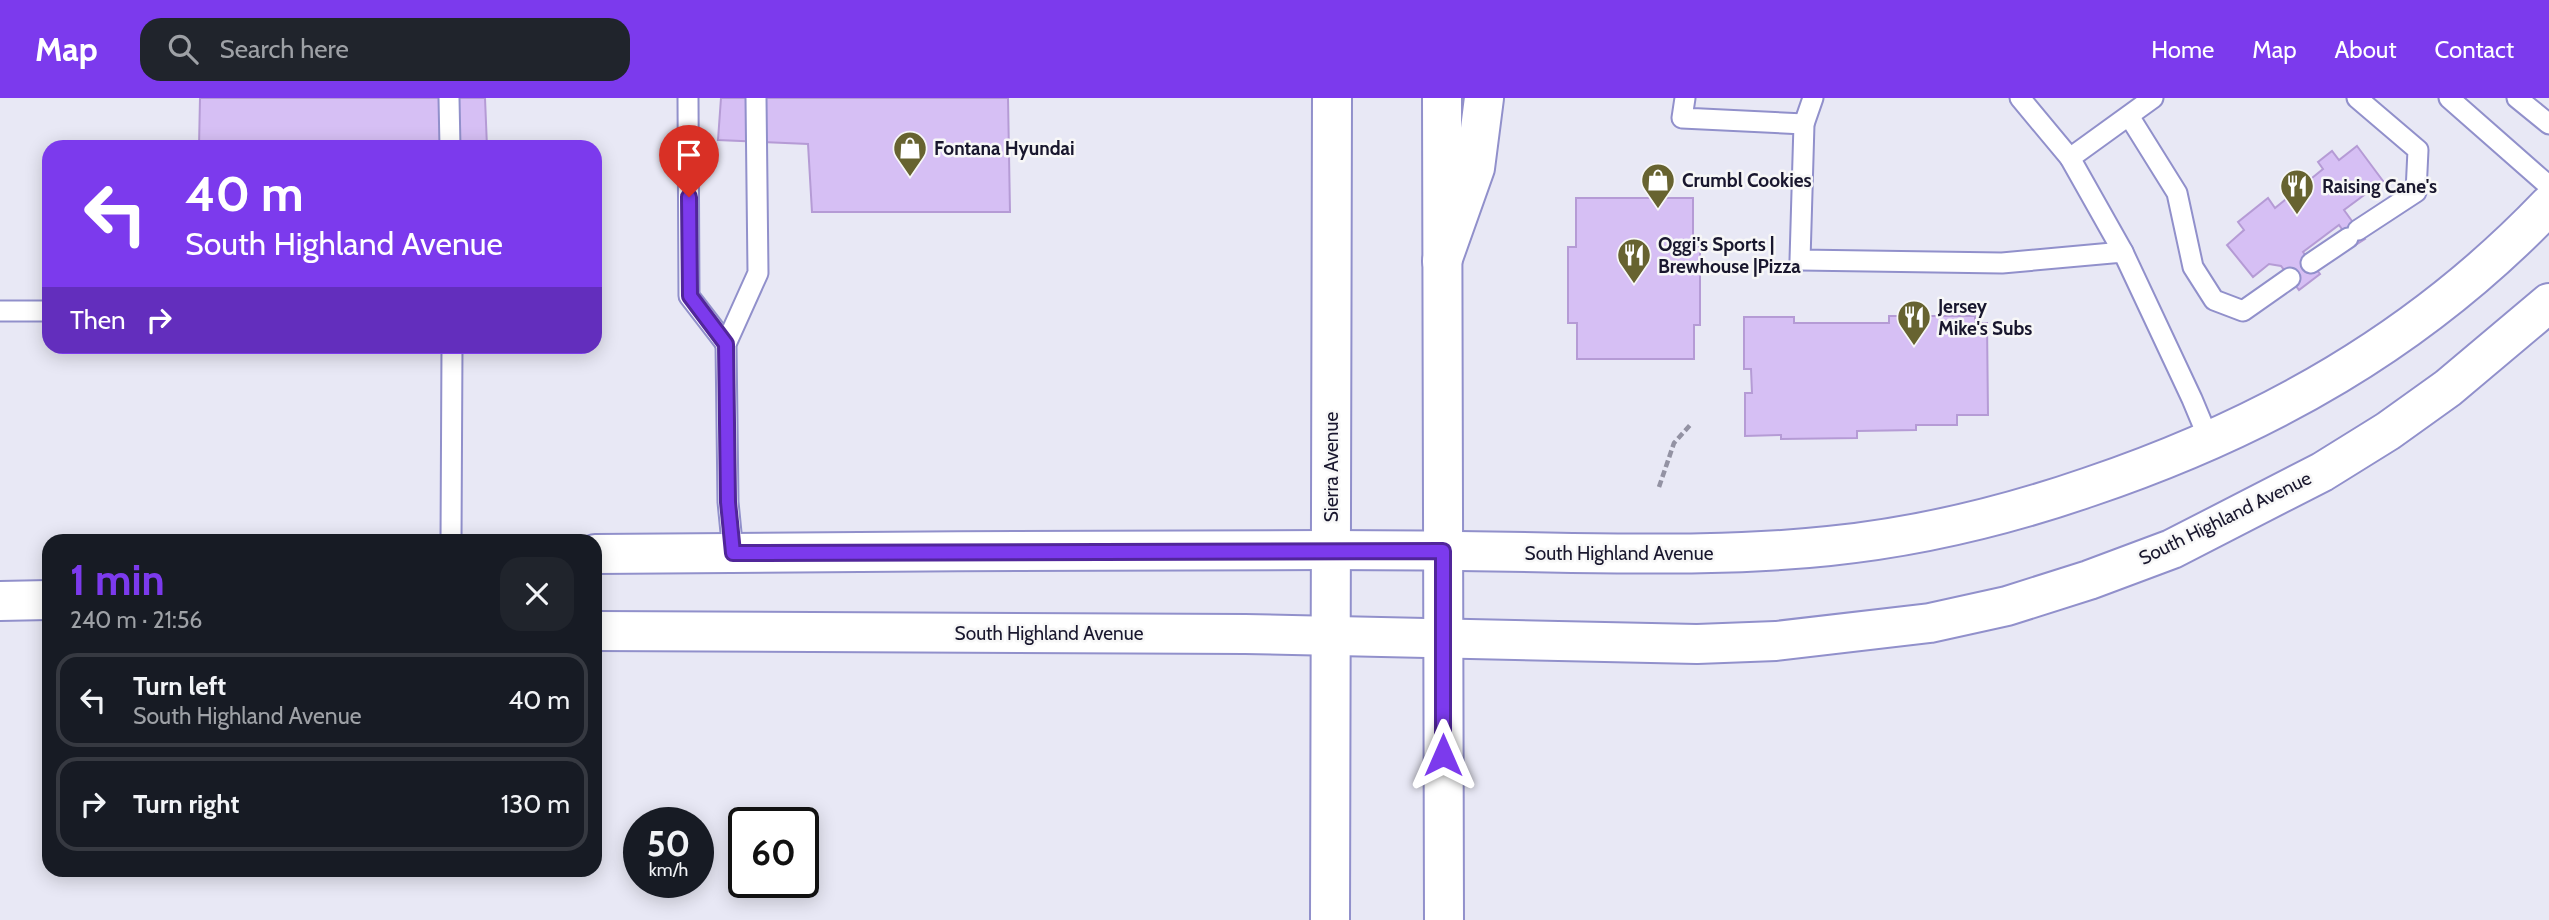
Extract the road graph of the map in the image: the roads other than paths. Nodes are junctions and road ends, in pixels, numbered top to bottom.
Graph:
1 (449, 98) edge
2 (688, 98) edge
3 (756, 98) edge
4 (1332, 98) edge
5 (1442, 98) edge
6 (1484, 98) edge
7 (1685, 98) edge
8 (1813, 98) edge
9 (2020, 98) edge
10 (2153, 98) edge
11 (2357, 98) edge
12 (2449, 98) edge
13 (2517, 98) edge
14 (2129, 116) junction
15 (1804, 124) junction
16 (2549, 124) edge
17 (450, 140) edge
18 (2070, 158) junction
19 (2549, 186) edge
20 (2549, 205) edge
21 (2123, 253) junction
22 (1442, 261) junction
23 (2311, 263) dead end
24 (2290, 278) dead end
25 (2549, 303) edge
26 (0, 311) edge
27 (42, 311) edge
28 (726, 344) junction
29 (452, 354) edge
30 (2210, 442) junction
31 (451, 534) edge
32 (1330, 550) junction
33 (1443, 551) junction
34 (733, 553) junction
35 (602, 554) edge
36 (42, 600) edge
37 (0, 601) edge
38 (602, 631) edge
39 (1331, 636) junction
40 (1443, 638) junction
41 (1330, 920) edge
42 (1444, 920) edge

1 - 17 lane
2 - 28 lane
3 - 28 lane
4 - 32 main road, Sierra Avenue
5 - 22 main road
6 - 22 main road
7 - 15 lane
8 - 15 lane
9 - 18 lane
10 - 14 lane
11 - 23 lane
12 - 19 lane
13 - 16 lane
14 - 18 lane
14 - 24 lane
15 - 21 lane
18 - 21 lane
20 - 30 main road, South Highland Avenue
21 - 30 lane
22 - 33 main road
25 - 40 main road, South Highland Avenue
26 - 27 lane
28 - 34 lane
29 - 31 lane
30 - 33 main road, South Highland Avenue
32 - 33 main road, South Highland Avenue
32 - 34 main road, South Highland Avenue
32 - 39 main road, Sierra Avenue
33 - 40 main road
34 - 35 main road, South Highland Avenue
36 - 37 main road
38 - 39 main road, South Highland Avenue
39 - 40 main road, South Highland Avenue
39 - 41 main road, Sierra Avenue
40 - 42 main road

